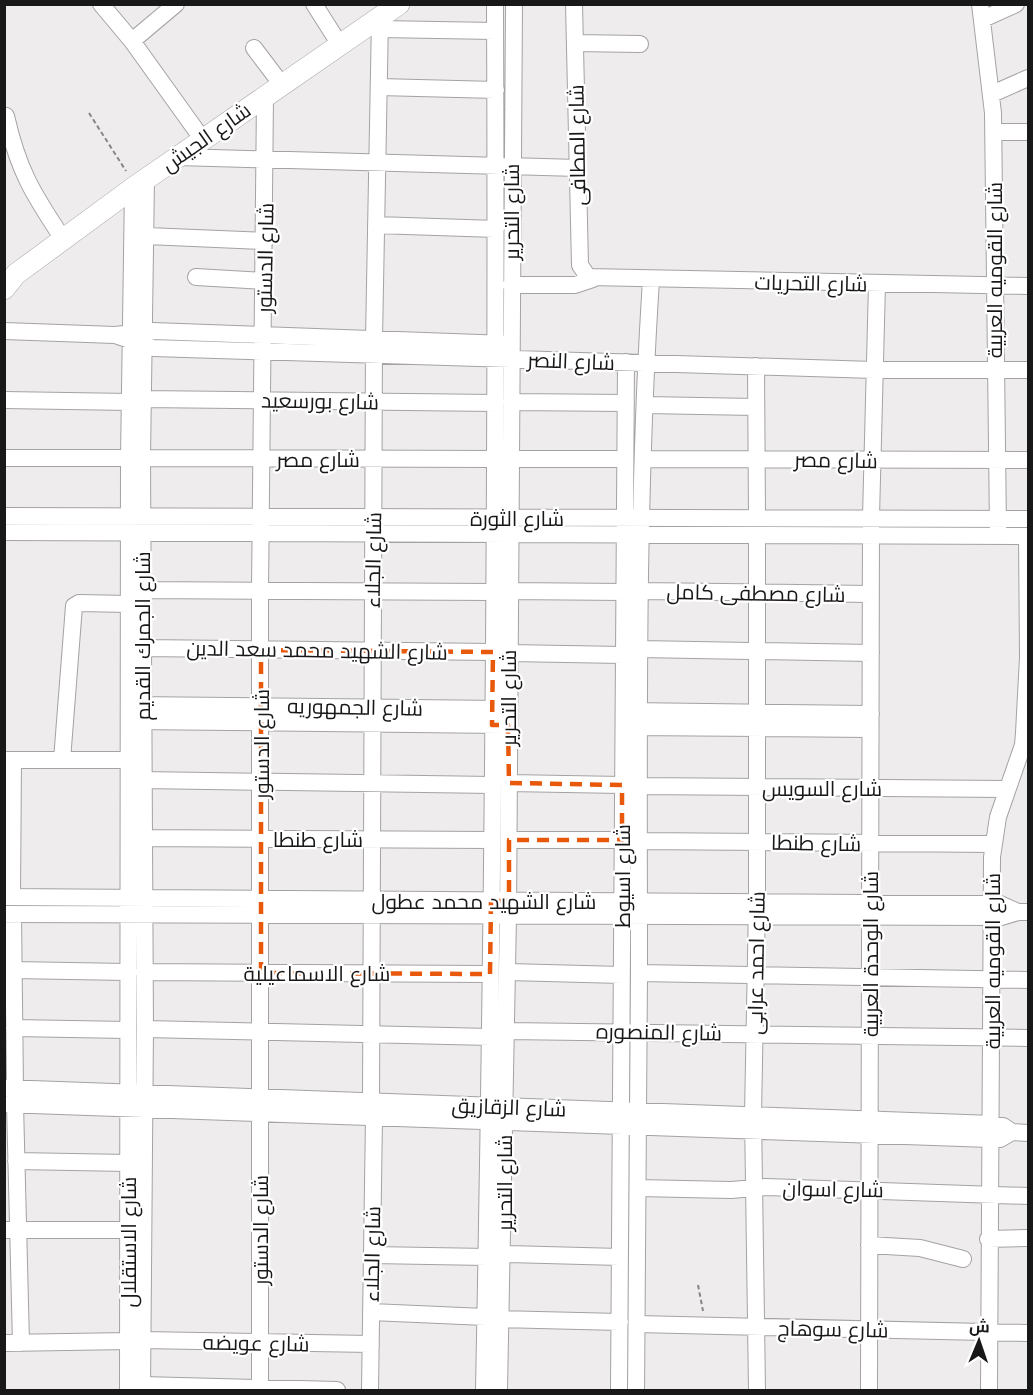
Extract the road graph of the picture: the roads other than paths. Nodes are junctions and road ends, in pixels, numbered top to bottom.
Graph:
1 (101, 4) edge
2 (176, 4) edge
3 (314, 4) edge
4 (399, 4) edge
5 (495, 4) edge
6 (514, 4) edge
7 (574, 4) edge
8 (1016, 4) edge
9 (981, 12) edge
10 (380, 24) junction
11 (495, 31) junction
12 (132, 40) junction
13 (575, 43) junction
14 (640, 44) dead end
15 (340, 45) junction
16 (254, 48) dead end
17 (1029, 78) edge
18 (282, 85) junction
19 (379, 87) junction
20 (496, 90) junction
21 (992, 94) junction
22 (265, 97) junction
23 (6, 117) edge
24 (993, 132) junction
25 (1029, 132) edge
26 (203, 140) junction
27 (177, 157) junction
28 (266, 159) junction
29 (377, 162) junction
30 (504, 166) junction
31 (578, 168) junction
32 (138, 184) junction
33 (376, 225) junction
34 (496, 229) junction
35 (147, 236) junction
36 (63, 240) junction
37 (265, 241) junction
38 (196, 277) dead end
39 (8, 279) edge
40 (593, 279) junction
41 (651, 280) junction
42 (265, 281) junction
43 (877, 284) junction
44 (511, 285) junction
45 (993, 286) junction
46 (1029, 286) edge
47 (4, 331) edge
48 (133, 337) junction
49 (264, 343) junction
50 (374, 346) junction
51 (503, 351) junction
52 (626, 362) junction
53 (646, 363) junction
54 (756, 366) junction
55 (874, 370) junction
56 (995, 370) junction
57 (1029, 370) edge
58 (4, 400) edge
59 (262, 400) junction
60 (137, 401) junction
61 (374, 402) junction
62 (503, 402) junction
63 (626, 403) junction
64 (645, 405) junction
65 (756, 407) junction
66 (4, 458) edge
67 (135, 458) junction
68 (261, 459) junction
69 (374, 459) junction
70 (503, 459) junction
71 (625, 459) junction
72 (643, 459) junction
73 (756, 459) junction
74 (873, 460) junction
75 (997, 460) junction
76 (1029, 460) edge
77 (4, 516) edge
78 (757, 517) junction
79 (871, 517) junction
80 (998, 519) junction
81 (135, 524) junction
82 (261, 525) junction
83 (373, 525) junction
84 (502, 526) junction
85 (633, 526) junction
86 (1028, 530) edge
87 (4, 531) edge
88 (757, 535) junction
89 (871, 535) junction
90 (998, 536) junction
91 (142, 590) junction
92 (641, 591) junction
93 (260, 592) junction
94 (373, 592) junction
95 (502, 592) junction
96 (624, 592) junction
97 (756, 593) junction
98 (871, 594) junction
99 (1028, 600) edge
100 (129, 603) junction
101 (142, 648) junction
102 (640, 649) junction
103 (261, 650) junction
104 (372, 651) junction
105 (756, 651) junction
106 (501, 652) junction
107 (871, 653) junction
108 (623, 655) junction
109 (1028, 657) edge
110 (135, 713) junction
111 (261, 714) junction
112 (371, 716) junction
113 (500, 717) junction
114 (630, 719) junction
115 (756, 720) junction
116 (871, 721) junction
117 (1027, 721) edge
118 (9, 760) edge
119 (62, 760) junction
120 (129, 760) junction
121 (142, 780) junction
122 (261, 782) junction
123 (371, 783) junction
124 (500, 784) junction
125 (630, 786) junction
126 (756, 787) junction
127 (870, 788) junction
128 (1006, 789) junction
129 (144, 838) junction
130 (261, 838) junction
131 (372, 839) junction
132 (500, 840) junction
133 (622, 840) junction
134 (639, 841) junction
135 (757, 842) junction
136 (870, 844) junction
137 (993, 844) junction
138 (8, 906) edge
139 (136, 906) junction
140 (261, 907) junction
141 (373, 908) junction
142 (491, 908) junction
143 (509, 908) junction
144 (630, 909) junction
145 (757, 910) junction
146 (870, 910) junction
147 (992, 911) junction
148 (1023, 912) edge
149 (13, 970) junction
150 (136, 972) junction
151 (508, 972) junction
152 (261, 973) junction
153 (372, 973) junction
154 (490, 974) junction
155 (631, 974) junction
156 (756, 975) junction
157 (871, 976) junction
158 (992, 978) junction
159 (1029, 980) edge
160 (14, 1028) junction
161 (145, 1029) junction
162 (127, 1030) junction
163 (261, 1032) junction
164 (631, 1032) junction
165 (755, 1033) junction
166 (372, 1034) junction
167 (498, 1034) junction
168 (870, 1034) junction
169 (992, 1036) junction
170 (1029, 1038) edge
171 (10, 1096) edge
172 (127, 1101) junction
173 (144, 1102) junction
174 (260, 1106) junction
175 (373, 1110) junction
176 (497, 1114) junction
177 (631, 1119) junction
178 (754, 1123) junction
179 (870, 1127) junction
180 (990, 1131) junction
181 (1020, 1133) edge
182 (16, 1161) junction
183 (128, 1162) junction
184 (638, 1188) junction
185 (756, 1188) junction
186 (869, 1189) junction
187 (989, 1194) junction
188 (1029, 1196) edge
189 (11, 1230) edge
190 (129, 1230) junction
191 (1029, 1238) edge
192 (988, 1239) junction
193 (869, 1245) junction
194 (504, 1254) junction
195 (372, 1255) junction
196 (487, 1257) junction
197 (620, 1257) junction
198 (963, 1259) dead end
199 (371, 1312) junction
200 (493, 1318) junction
201 (629, 1323) junction
202 (757, 1327) junction
203 (868, 1330) junction
204 (989, 1333) junction
205 (1029, 1333) edge
206 (135, 1341) junction
207 (13, 1343) edge
208 (259, 1344) junction
209 (371, 1344) junction
210 (138, 1389) edge
211 (260, 1389) edge
212 (337, 1390) edge
213 (370, 1390) edge
214 (484, 1390) edge
215 (499, 1390) edge
216 (620, 1390) edge
217 (636, 1390) edge
218 (757, 1390) edge
219 (869, 1390) edge
220 (989, 1390) edge

1 - 12 street
2 - 12 street
3 - 15 street
4 - 10 main road, شارع الجيش
5 - 11 street, شارع التحرير
6 - 30 street, شارع التحرير
7 - 13 street, شارع المطافى
8 - 9 street
9 - 21 street, شارع القوميه العربية
10 - 11 street
10 - 15 main road, شارع الجيش
10 - 19 street, شارع الجلاء
11 - 20 street, شارع التحرير
12 - 26 street
13 - 14 street
13 - 31 street, شارع المطافى
15 - 18 main road, شارع الجيش
16 - 18 street
17 - 21 street
18 - 22 main road, شارع الجيش
19 - 20 street
19 - 29 street, شارع الجلاء
20 - 30 street, شارع التحرير
21 - 24 street, شارع القوميه العربية
22 - 26 main road, شارع الجيش
22 - 28 street, شارع الدستور
23 - 36 street
24 - 25 street
24 - 45 street, شارع القوميه العربية
26 - 27 main road, شارع الجيش
27 - 28 street
27 - 32 main road, شارع الجيش
28 - 29 street
28 - 37 street, شارع الدستور
29 - 30 street
29 - 33 street, شارع الجلاء
30 - 31 street
30 - 34 street, شارع التحرير
30 - 44 street, شارع التحرير
31 - 40 street, شارع المطافى
32 - 35 street, شارع الجمرك القديم
32 - 36 main road, شارع الجيش
32 - 48 street, شارع الجمرك القديم
33 - 34 street
33 - 50 street, شارع الجلاء
34 - 51 street, شارع التحرير
35 - 37 street
35 - 48 street, شارع الجمرك القديم
36 - 39 main road, شارع الجيش
37 - 42 street, شارع الدستور
38 - 42 street
40 - 41 street, شارع التحريات
40 - 44 street, شارع التحريات
41 - 43 street, شارع التحريات
41 - 53 street, شارع اسيوط
42 - 49 street, شارع الدستور
43 - 45 street, شارع التحريات
43 - 55 street, شارع الوحدة العربية
44 - 51 street, شارع التحرير
45 - 46 street, شارع التحريات
45 - 56 street, شارع القوميه العربية
47 - 48 street, شارع النصر
48 - 49 street, شارع النصر
48 - 60 street, شارع الجمرك القديم
49 - 50 street, شارع النصر
49 - 59 street, شارع الدستور
50 - 51 street, شارع النصر
50 - 61 street, شارع الجلاء
51 - 52 street, شارع النصر
51 - 62 street, شارع التحرير
52 - 53 street, شارع النصر
52 - 63 street, شارع اسيوط
53 - 54 street, شارع النصر
53 - 64 street, شارع اسيوط
54 - 55 street, شارع النصر
54 - 65 street
55 - 56 street, شارع النصر
55 - 74 street, شارع الوحدة العربية
56 - 57 street, شارع النصر
56 - 75 street, شارع القوميه العربية
58 - 60 street, شارع بورسعيد
59 - 60 street, شارع بورسعيد
59 - 61 street, شارع بورسعيد
59 - 68 street, شارع الدستور
60 - 67 street, شارع الجمرك القديم
61 - 62 street, شارع بورسعيد
61 - 69 street, شارع الجلاء
62 - 63 street, شارع بورسعيد
62 - 70 street, شارع التحرير
63 - 71 street, شارع اسيوط
64 - 65 street
64 - 72 street, شارع اسيوط
65 - 73 street
66 - 67 street, شارع مصر
67 - 68 street, شارع مصر
67 - 81 street, شارع الجمرك القديم
68 - 69 street, شارع مصر
68 - 82 street, شارع الدستور
69 - 70 street, شارع مصر
69 - 83 street, شارع الجلاء
70 - 71 street, شارع مصر
70 - 84 street, شارع التحرير
71 - 85 street, شارع اسيوط
72 - 73 street, شارع مصر
72 - 85 street, شارع اسيوط
73 - 74 street, شارع مصر
73 - 78 street
74 - 75 street, شارع مصر
74 - 79 street, شارع الوحدة العربية
75 - 76 street, شارع مصر
75 - 80 street, شارع القوميه العربية
77 - 81 street, شارع الثورة
78 - 79 street, شارع الثورة
78 - 85 street, شارع الثورة
79 - 80 street, شارع الثورة
79 - 89 street, شارع الوحدة العربية
80 - 86 street, شارع الثورة
80 - 90 street, شارع القوميه العربية
81 - 82 street, شارع الثورة
81 - 87 street, شارع الثورة
81 - 91 street, شارع الجمرك القديم
81 - 100 street, شارع الجمرك القديم
82 - 83 street, شارع الثورة
82 - 93 street, شارع الدستور
83 - 84 street, شارع الثورة
83 - 94 street, شارع الجلاء
84 - 85 street, شارع الثورة
84 - 95 street, شارع التحرير
85 - 88 street, شارع الثورة
85 - 92 street, شارع اسيوط
85 - 96 street, شارع اسيوط
86 - 90 street, شارع الثورة
86 - 99 street, شارع القوميه العربية
88 - 89 street, شارع الثورة
88 - 97 street, شارع احمد عرابى
89 - 90 street, شارع الثورة
89 - 98 street, شارع الوحدة العربية
91 - 93 street
91 - 101 street, شارع الجمرك القديم
92 - 97 street, شارع مصطفى كامل
92 - 102 street, شارع اسيوط
93 - 94 street
93 - 103 street, شارع الدستور
94 - 95 street
94 - 104 street, شارع الجلاء
95 - 96 street
95 - 106 street, شارع التحرير
96 - 108 street, شارع اسيوط
97 - 98 street, شارع مصطفى كامل
97 - 105 street, شارع احمد عرابى
98 - 107 street, شارع الوحدة العربية
99 - 109 street, شارع القوميه العربية
100 - 110 street, شارع الجمرك القديم
100 - 119 street
101 - 103 street, شارع الشهيد محمد سعد الدين
101 - 110 street, شارع الجمرك القديم
102 - 105 street
102 - 114 street, شارع اسيوط
103 - 104 street, شارع الشهيد محمد سعد الدين
103 - 111 street, شارع الدستور
104 - 106 street, شارع الشهيد محمد سعد الدين
104 - 112 street, شارع الجلاء
105 - 107 street
105 - 115 street, شارع احمد عرابى
106 - 108 street, شارع الشهيد محمد سعد الدين
106 - 113 street, شارع التحرير
107 - 116 street, شارع الوحدة العربية
108 - 114 street, شارع اسيوط
109 - 117 street, شارع القوميه العربية
110 - 111 street, شارع الجمهوريه
110 - 120 street, شارع الجمرك القديم
110 - 121 street, شارع الجمرك القديم
111 - 112 street, شارع الجمهوريه
111 - 122 street, شارع الدستور
112 - 113 street, شارع الجمهوريه
112 - 123 street, شارع الجلاء
113 - 124 street, شارع التحرير
114 - 115 street
114 - 125 street, شارع اسيوط
115 - 116 street
115 - 126 street, شارع احمد عرابى
116 - 127 street, شارع الوحدة العربية
117 - 128 street, شارع القوميه العربية
118 - 119 street
118 - 138 street
119 - 120 street
120 - 139 street, شارع الجمرك القديم
121 - 122 street, شارع السويس
121 - 129 street, شارع الجمرك القديم
122 - 123 street, شارع السويس
122 - 130 street, شارع الدستور
123 - 124 street, شارع السويس
123 - 131 street, شارع الجلاء
124 - 125 street, شارع السويس
124 - 132 street, شارع التحرير
125 - 126 street, شارع السويس
125 - 133 street, شارع اسيوط
125 - 134 street, شارع اسيوط
126 - 127 street, شارع السويس
126 - 135 street, شارع احمد عرابى
127 - 128 street, شارع السويس
127 - 136 street, شارع الوحدة العربية
128 - 137 street, شارع القوميه العربية
129 - 130 street, شارع طنطا
129 - 139 street, شارع الجمرك القديم
130 - 131 street, شارع طنطا
130 - 140 street, شارع الدستور
131 - 132 street, شارع طنطا
131 - 141 street, شارع الجلاء
132 - 133 street, شارع طنطا
132 - 142 street, شارع التحرير
132 - 143 street, شارع التحرير
133 - 144 street, شارع اسيوط
134 - 135 street, شارع طنطا
134 - 144 street, شارع اسيوط
135 - 136 street, شارع طنطا
135 - 145 street, شارع احمد عرابى
136 - 137 street, شارع طنطا
136 - 146 street, شارع الوحدة العربية
137 - 147 street, شارع القوميه العربية
138 - 139 street, شارع الشهيد محمد عطول
138 - 149 street
139 - 140 street, شارع الشهيد محمد عطول
139 - 150 street, شارع الجمرك القديم
140 - 141 street, شارع الشهيد محمد عطول
140 - 152 street, شارع الدستور
141 - 142 street, شارع الشهيد محمد عطول
141 - 153 street, شارع الجلاء
142 - 143 street, شارع الشهيد محمد عطول
142 - 154 street, شارع التحرير
143 - 144 street, شارع الشهيد محمد عطول
143 - 151 street, شارع التحرير
144 - 145 street, شارع الشهيد محمد عطول
144 - 155 street, شارع اسيوط
145 - 146 street, شارع الشهيد محمد عطول
145 - 156 street, شارع احمد عرابى
146 - 147 street, شارع الشهيد محمد عطول
146 - 157 street, شارع الوحدة العربية
147 - 148 street, شارع الشهيد محمد عطول
147 - 158 street, شارع القوميه العربية
149 - 150 street, شارع الاسماعيلية
149 - 160 street
150 - 152 street, شارع الاسماعيلية
150 - 161 street, شارع الجمرك القديم
150 - 162 street, شارع الجمرك القديم
151 - 155 street
151 - 167 street, شارع التحرير
152 - 153 street, شارع الاسماعيلية
152 - 163 street, شارع الدستور
153 - 154 street, شارع الاسماعيلية
153 - 166 street, شارع الجلاء
154 - 167 street, شارع التحرير
155 - 156 street
155 - 164 street, شارع اسيوط
156 - 157 street
156 - 165 street, شارع احمد عرابى
157 - 158 street
157 - 168 street, شارع الوحدة العربية
158 - 159 street
158 - 169 street, شارع القوميه العربية
160 - 162 street
160 - 171 street
161 - 163 street, شارع المنصوره
161 - 173 street, شارع الجمرك القديم
162 - 172 street, شارع الجمرك القديم
163 - 166 street, شارع المنصوره
163 - 174 street, شارع الدستور
164 - 165 street, شارع المنصوره
164 - 167 street, شارع المنصوره
164 - 177 street, شارع اسيوط
165 - 168 street, شارع المنصوره
165 - 178 street, شارع احمد عرابى
166 - 167 street, شارع المنصوره
166 - 175 street, شارع الجلاء
167 - 176 street, شارع التحرير
168 - 169 street, شارع المنصوره
168 - 179 street, شارع الوحدة العربية
169 - 170 street, شارع المنصوره
169 - 180 street, شارع القوميه العربية
171 - 172 street, شارع الزقازيق
171 - 182 street
172 - 173 street, شارع الزقازيق
172 - 183 street, شارع الاستقلال
173 - 174 street, شارع الزقازيق
173 - 206 street, شارع الاستقلال
174 - 175 street, شارع الزقازيق
174 - 208 street, شارع الدستور
175 - 176 street, شارع الزقازيق
175 - 195 street, شارع الجلاء
176 - 177 street, شارع الزقازيق
176 - 194 street, شارع التحرير
176 - 196 street, شارع التحرير
177 - 178 street, شارع الزقازيق
177 - 184 street, شارع اسيوط
177 - 197 street, شارع اسيوط
178 - 179 street, شارع الزقازيق
178 - 185 street, شارع احمد عرابى
179 - 180 street, شارع الزقازيق
179 - 186 street, شارع الوحدة العربية
180 - 181 street, شارع الزقازيق
180 - 187 street, شارع القوميه العربية
182 - 183 street
182 - 189 street
183 - 190 street, شارع الاستقلال
184 - 185 street, شارع اسوان
184 - 201 street, شارع اسيوط
185 - 186 street, شارع اسوان
185 - 202 street, شارع احمد عرابى
186 - 187 street, شارع اسوان
186 - 193 street, شارع الوحدة العربية
187 - 188 street, شارع اسوان
187 - 192 street, شارع القوميه العربية
189 - 190 street
189 - 207 street
190 - 206 street, شارع الاستقلال
191 - 192 street
192 - 204 street, شارع القوميه العربية
193 - 198 street
193 - 203 street, شارع الوحدة العربية
194 - 197 street
194 - 200 street, شارع التحرير
195 - 196 street
195 - 199 street, شارع الجلاء
196 - 200 street, شارع التحرير
197 - 201 street, شارع اسيوط
199 - 200 street, شارع سوهاج
199 - 209 street, شارع الجلاء
200 - 201 street, شارع سوهاج
200 - 214 street, شارع التحرير
200 - 215 street, شارع التحرير
201 - 202 street, شارع سوهاج
201 - 216 street, شارع اسيوط
201 - 217 street, شارع اسيوط
202 - 203 street, شارع سوهاج
202 - 218 street, شارع احمد عرابى
203 - 204 street, شارع سوهاج
203 - 219 street, شارع الوحدة العربية
204 - 205 street, شارع سوهاج
204 - 220 street, شارع القوميه العربية
206 - 207 street, شارع عويضه
206 - 208 street, شارع عويضه
206 - 210 street, شارع الاستقلال
208 - 209 street, شارع عويضه
208 - 211 street, شارع الدستور
209 - 213 street, شارع الجلاء
210 - 211 street
211 - 212 street

